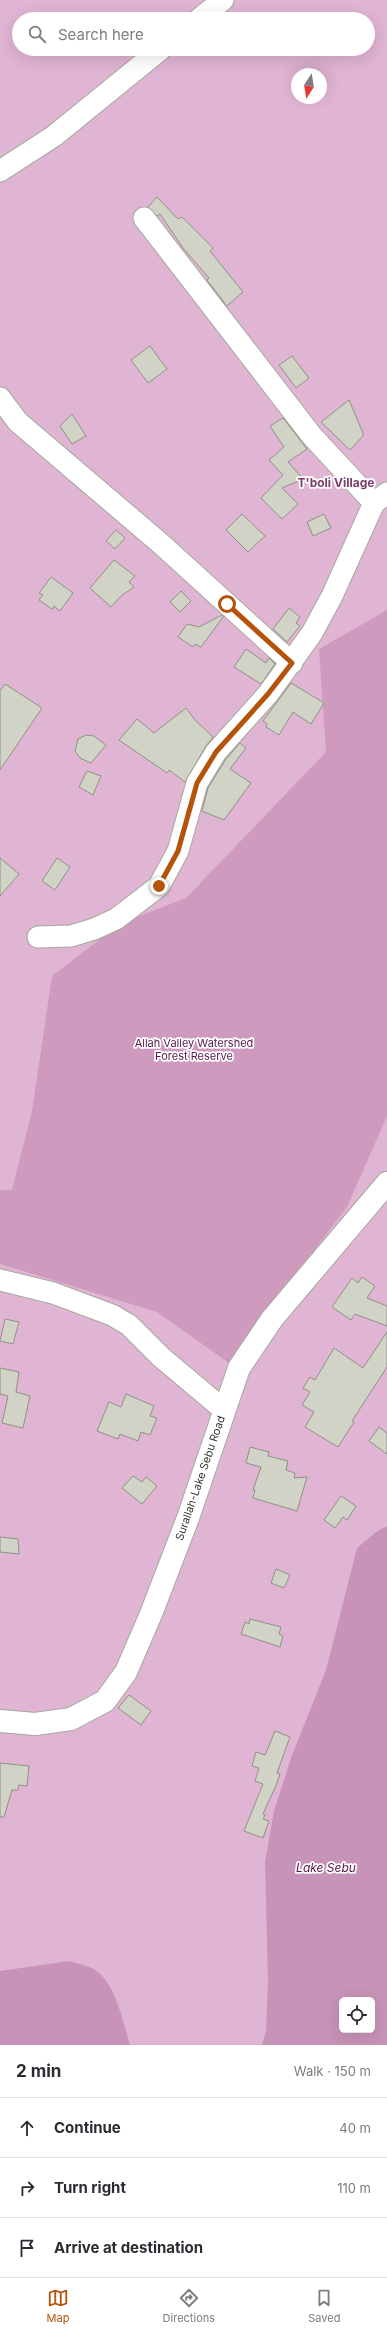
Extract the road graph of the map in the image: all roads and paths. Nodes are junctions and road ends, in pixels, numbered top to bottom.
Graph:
1 (223, 0) edge
2 (208, 12) edge
3 (152, 56) edge
4 (0, 171) edge
5 (144, 218) dead end
6 (0, 398) edge
7 (381, 498) edge
8 (292, 663) junction
9 (38, 937) dead end
10 (387, 1183) edge
11 (0, 1280) edge
12 (224, 1410) junction
13 (0, 1721) edge

1 - 2 street
3 - 4 street
5 - 7 street
6 - 8 street
7 - 8 street
8 - 9 street
10 - 12 main road, Surallah-Lake Sebu Road
11 - 12 street
12 - 13 main road, Surallah-Lake Sebu Road

